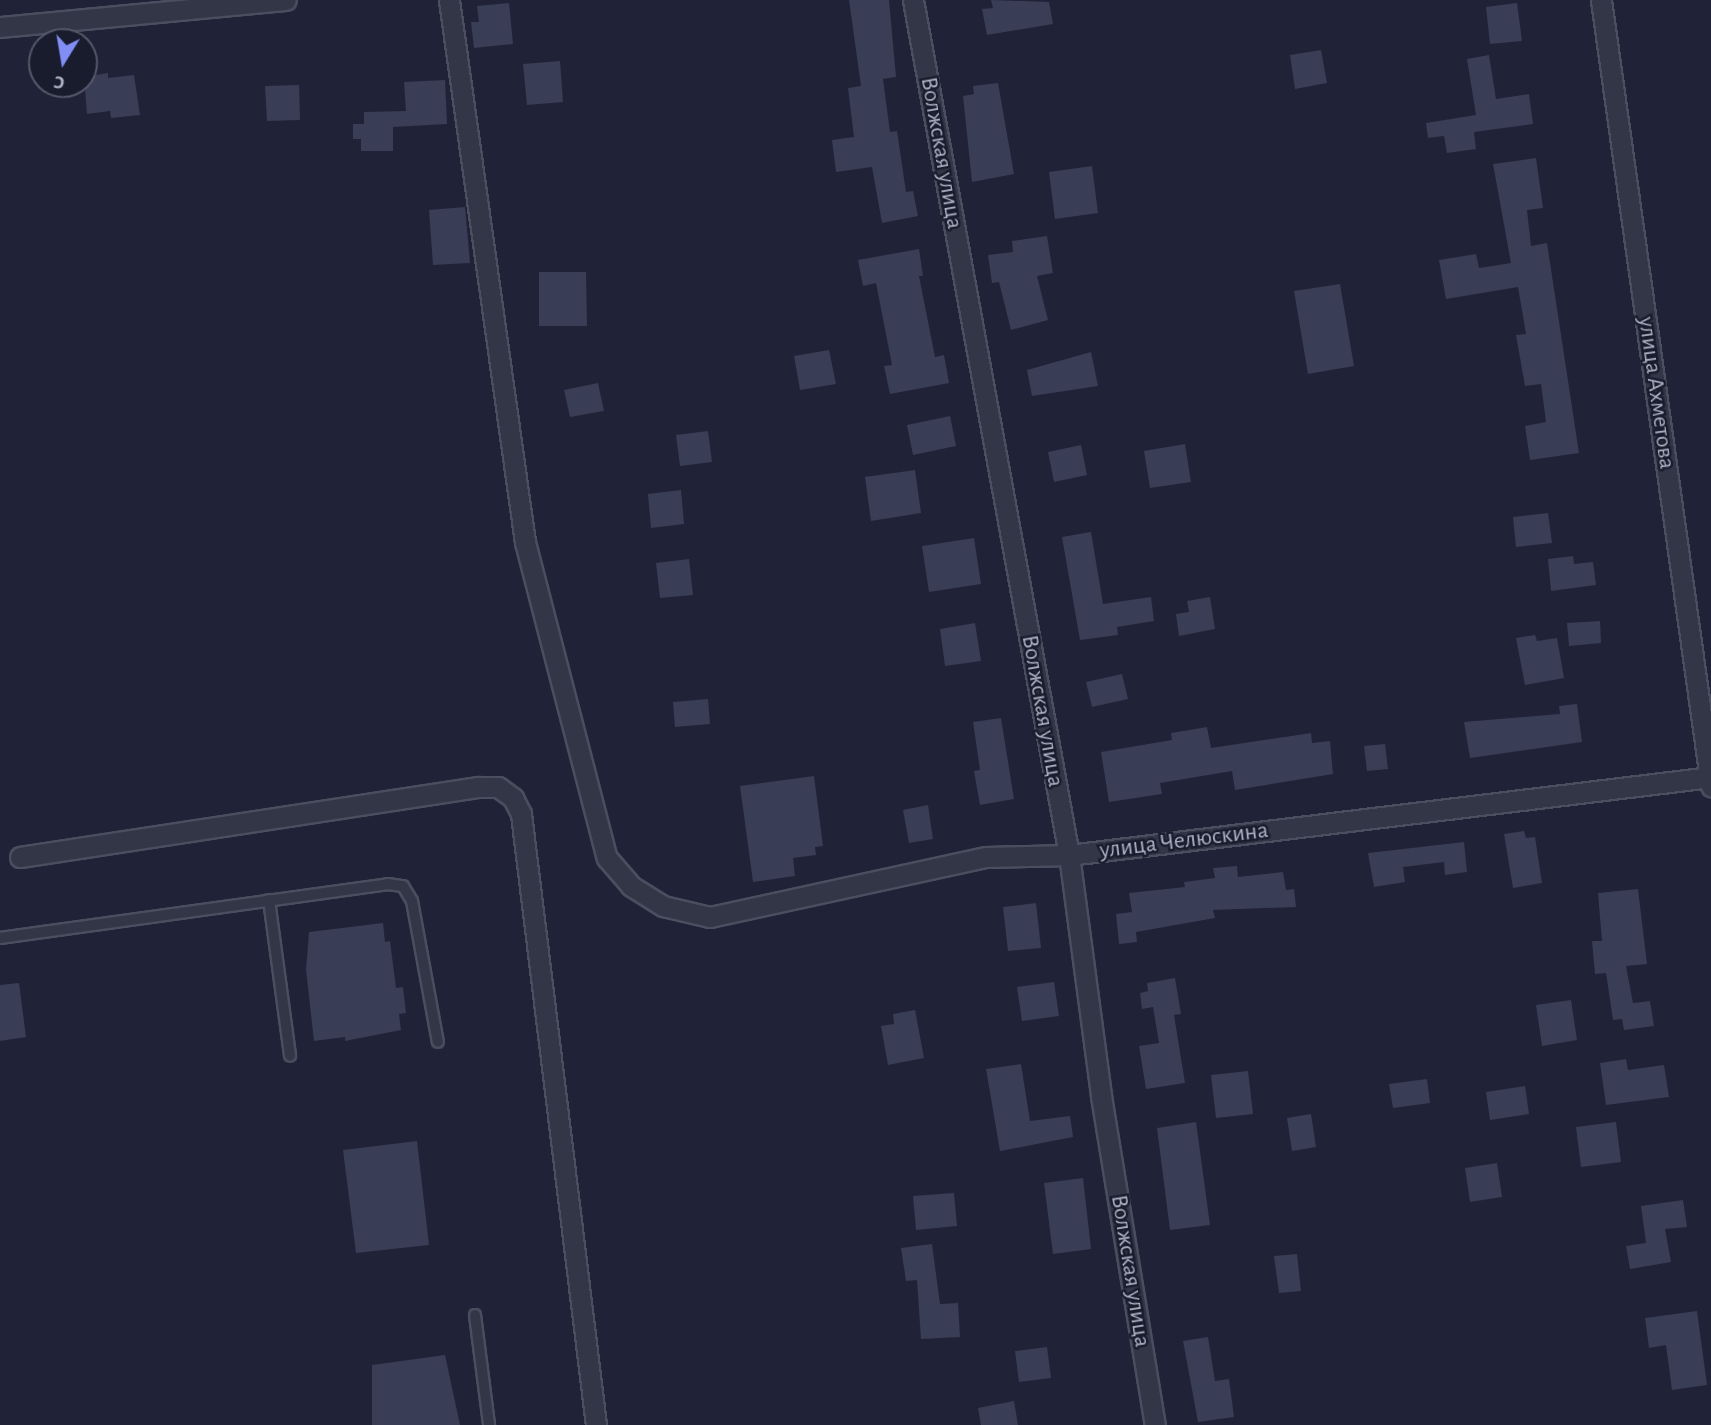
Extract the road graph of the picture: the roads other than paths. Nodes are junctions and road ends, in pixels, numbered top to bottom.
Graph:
1 (286, 0) edge
2 (449, 0) edge
3 (913, 0) edge
4 (1601, 0) edge
5 (0, 27) edge
6 (1711, 780) edge
7 (1069, 855) junction
8 (20, 857) dead end
9 (270, 900) junction
10 (0, 938) edge
11 (438, 1042) dead end
12 (290, 1056) dead end
13 (475, 1315) dead end
14 (489, 1425) edge
15 (596, 1425) edge
16 (1155, 1425) edge

1 - 5 street
2 - 7 street, улица Челюскина
3 - 7 street, Волжская улица
4 - 6 street, улица Ахметова
6 - 7 street, улица Челюскина
7 - 16 street, Волжская улица
8 - 15 street
9 - 10 lane
9 - 11 lane
9 - 12 lane
13 - 14 lane

